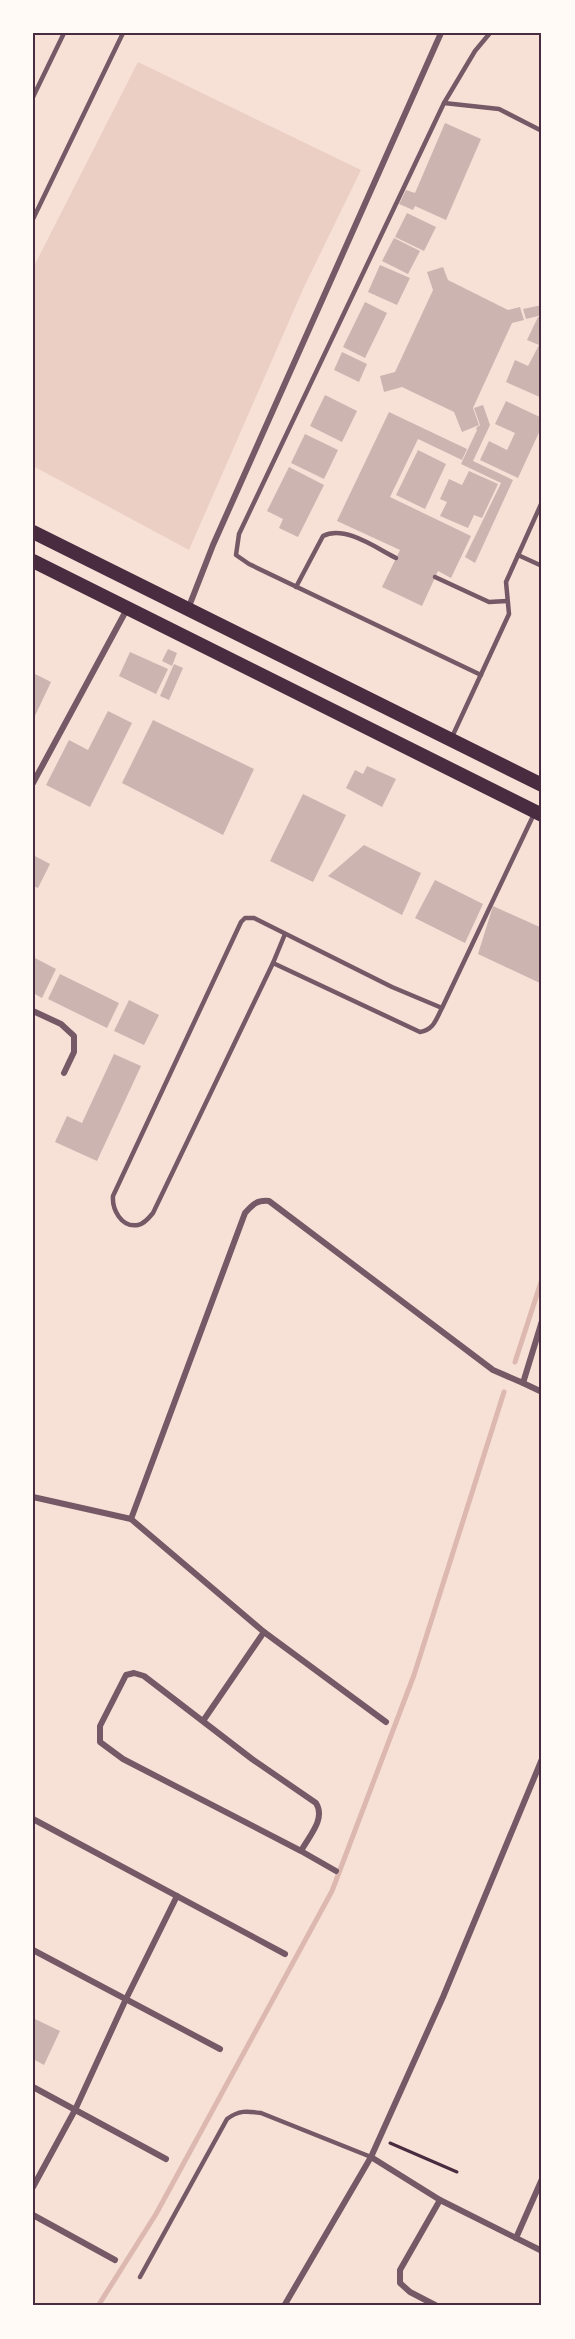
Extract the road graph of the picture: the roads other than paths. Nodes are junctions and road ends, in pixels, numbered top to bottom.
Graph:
1 (64, 33) edge
2 (123, 33) edge
3 (441, 33) edge
4 (490, 33) edge
5 (33, 97) edge
6 (444, 103) junction
7 (542, 131) edge
8 (33, 219) edge
9 (542, 502) edge
10 (33, 532) edge
11 (518, 555) junction
12 (396, 558) dead end
13 (33, 561) edge
14 (542, 566) edge
15 (435, 577) dead end
16 (296, 587) junction
17 (507, 601) junction
18 (127, 608) junction
19 (188, 609) junction
20 (481, 675) junction
21 (451, 739) junction
22 (440, 764) junction
23 (33, 783) edge
24 (542, 785) edge
25 (538, 813) edge
26 (285, 934) junction
27 (273, 963) junction
28 (442, 1008) junction
29 (33, 1011) edge
30 (64, 1073) dead end
31 (542, 1321) edge
32 (523, 1383) junction
33 (542, 1392) edge
34 (33, 1497) edge
35 (131, 1519) junction
36 (264, 1632) junction
37 (203, 1721) junction
38 (386, 1722) dead end
39 (542, 1759) edge
40 (33, 1819) edge
41 (301, 1851) junction
42 (336, 1871) dead end
43 (177, 1896) junction
44 (33, 1950) edge
45 (285, 1954) dead end
46 (126, 1999) junction
47 (220, 2049) dead end
48 (33, 2087) edge
49 (75, 2110) junction
50 (371, 2157) junction
51 (166, 2159) dead end
52 (542, 2179) edge
53 (33, 2187) edge
54 (440, 2200) junction
55 (33, 2215) edge
56 (516, 2238) junction
57 (542, 2251) edge
58 (115, 2260) dead end
59 (140, 2277) dead end
60 (284, 2306) edge
61 (437, 2306) edge

1 - 5 lane
2 - 8 lane
3 - 19 street
4 - 6 lane
6 - 7 lane
6 - 16 lane
9 - 11 lane
10 - 19 main road
11 - 14 lane
11 - 17 lane
12 - 16 lane
13 - 18 main road
15 - 17 lane
16 - 20 lane
17 - 20 lane
18 - 22 main road
18 - 23 street
19 - 21 main road
20 - 21 lane
21 - 22 main road
21 - 24 main road
22 - 25 main road
25 - 28 lane
26 - 27 lane
26 - 27 lane
26 - 28 lane
27 - 28 lane
29 - 30 street
31 - 32 street
32 - 33 street
32 - 35 street
34 - 35 street
35 - 36 street
36 - 37 street
36 - 38 street
37 - 41 street
37 - 41 street
39 - 50 street
40 - 43 street
41 - 42 street
43 - 45 street
43 - 46 street
44 - 46 street
46 - 47 street
46 - 49 street
48 - 49 street
49 - 51 street
49 - 53 street
50 - 54 street
50 - 59 lane
50 - 60 street
52 - 56 street
54 - 56 street
54 - 61 street
55 - 58 street
56 - 57 street

